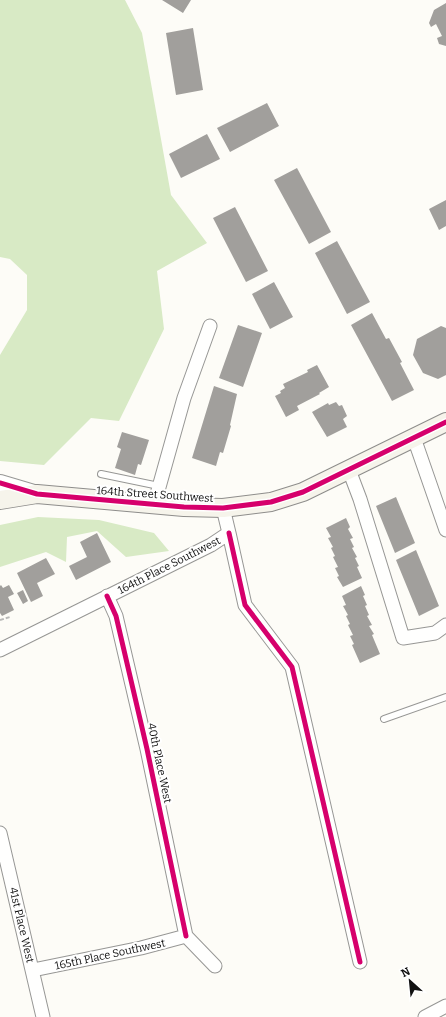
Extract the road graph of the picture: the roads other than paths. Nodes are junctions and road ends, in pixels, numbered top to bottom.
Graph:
1 (210, 326) dead end
2 (446, 422) edge
3 (414, 438) junction
4 (348, 470) junction
5 (101, 474) dead end
6 (0, 483) edge
7 (159, 486) junction
8 (37, 494) junction
9 (0, 500) edge
10 (154, 505) junction
11 (223, 508) junction
12 (446, 530) edge
13 (229, 533) junction
14 (107, 596) junction
15 (446, 625) edge
16 (0, 650) edge
17 (446, 697) edge
18 (384, 719) dead end
19 (0, 832) edge
20 (186, 936) junction
21 (360, 962) dead end
22 (215, 966) dead end
23 (33, 970) junction
24 (446, 1006) edge
25 (43, 1017) edge
26 (425, 1017) edge

1 - 7 street
2 - 3 main road, 164th Street Southwest
3 - 4 main road, 164th Street Southwest
3 - 12 street
4 - 11 main road, 164th Street Southwest
4 - 15 street
5 - 7 lane
6 - 8 street
7 - 10 street
8 - 9 main road, 164th Street Southwest
8 - 10 main road, 164th Street Southwest
10 - 11 main road, 164th Street Southwest
11 - 13 street, 164th Place Southwest
13 - 14 street, 164th Place Southwest
13 - 21 street
14 - 16 street, 164th Place Southwest
14 - 20 street, 40th Place West
17 - 18 lane
19 - 23 street, 41st Place West
20 - 22 street
20 - 23 street, 165th Place Southwest
23 - 25 street, 41st Place West
24 - 26 street

